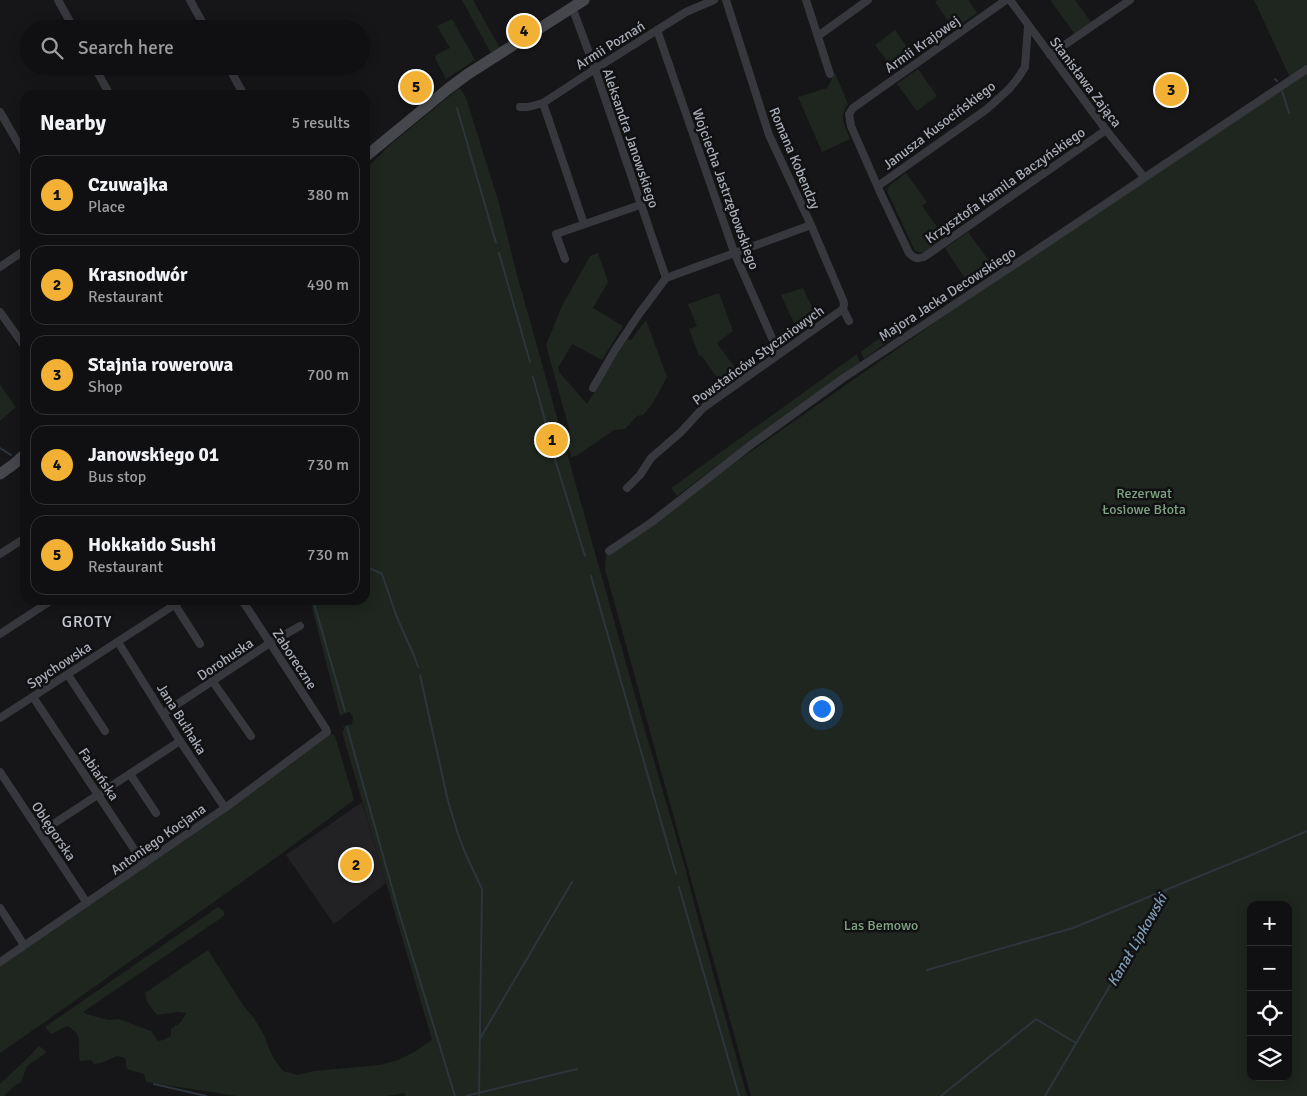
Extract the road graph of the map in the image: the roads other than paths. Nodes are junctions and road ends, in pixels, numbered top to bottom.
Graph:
1 (58, 0) edge
2 (190, 0) edge
3 (584, 0) edge
4 (714, 0) edge
5 (726, 0) edge
6 (806, 0) edge
7 (868, 0) edge
8 (1006, 0) edge
9 (1010, 0) edge
10 (1130, 0) edge
11 (572, 7) junction
12 (69, 20) edge
13 (201, 20) edge
14 (1028, 26) junction
15 (657, 30) junction
16 (818, 36) junction
17 (1050, 56) junction
18 (1307, 68) edge
19 (595, 69) junction
20 (830, 74) dead end
21 (99, 75) edge
22 (233, 75) edge
23 (107, 90) edge
24 (241, 90) edge
25 (543, 103) junction
26 (520, 107) dead end
27 (0, 112) edge
28 (1106, 130) junction
29 (20, 146) edge
30 (370, 153) edge
31 (1144, 177) junction
32 (878, 186) junction
33 (640, 205) junction
34 (584, 224) junction
35 (811, 225) junction
36 (734, 252) junction
37 (20, 253) edge
38 (565, 259) dead end
39 (0, 267) edge
40 (666, 278) junction
41 (843, 309) junction
42 (0, 312) edge
43 (849, 321) dead end
44 (20, 340) edge
45 (779, 354) junction
46 (594, 388) dead end
47 (20, 459) edge
48 (0, 474) edge
49 (628, 488) dead end
50 (20, 541) edge
51 (609, 551) dead end
52 (0, 554) edge
53 (44, 605) edge
54 (175, 605) joint
55 (245, 605) edge
56 (300, 626) dead end
57 (0, 634) edge
58 (118, 642) junction
59 (200, 644) dead end
60 (270, 644) junction
61 (68, 674) junction
62 (213, 682) junction
63 (33, 697) junction
64 (164, 713) junction
65 (0, 718) edge
66 (105, 731) dead end
67 (327, 732) joint
68 (251, 736) dead end
69 (180, 741) junction
70 (0, 772) edge
71 (130, 774) junction
72 (98, 794) junction
73 (225, 808) junction
74 (156, 813) dead end
75 (40, 832) junction
76 (144, 864) junction
77 (87, 903) junction
78 (0, 908) edge
79 (24, 945) junction
80 (0, 962) edge

1 - 12 street
2 - 13 street
3 - 11 street
4 - 15 street, Armii Poznań
5 - 35 street, Romana Kobendzy
6 - 16 street
7 - 16 street
8 - 32 street, Armii Krajowej
9 - 14 street, Stanisława Zająca
10 - 17 street
11 - 19 street, Aleksandra Janowskiego
11 - 30 street
14 - 17 street, Stanisława Zająca
14 - 32 street, Janusza Kusocińskiego
15 - 19 street, Armii Poznań
15 - 36 street, Wojciecha Jastrzębowskiego
16 - 20 street
17 - 28 street, Stanisława Zająca
18 - 31 street, Majora Jacka Decowskiego
19 - 25 street, Armii Poznań
19 - 33 street, Aleksandra Janowskiego
21 - 23 street
22 - 24 street
25 - 26 street, Armii Poznań
25 - 34 street
27 - 29 street
28 - 31 street, Stanisława Zająca
28 - 32 street, Krzysztofa Kamila Baczyńskiego
31 - 51 street, Majora Jacka Decowskiego
33 - 34 street
33 - 40 street, Aleksandra Janowskiego
34 - 38 street
35 - 36 street
35 - 41 street, Romana Kobendzy
36 - 40 street
36 - 45 street, Wojciecha Jastrzębowskiego
37 - 39 street
40 - 46 street
41 - 43 street, Romana Kobendzy
41 - 45 street, Powstańców Styczniowych
42 - 44 street
45 - 49 street, Powstańców Styczniowych
47 - 48 street
50 - 52 street
53 - 57 street
54 - 58 street, Spychowska
54 - 59 street
55 - 60 street, Zaboreczne
56 - 60 street, Dorohuska
58 - 61 street, Spychowska
58 - 64 street, Jana Bułhaka
60 - 62 street, Dorohuska
60 - 67 street, Zaboreczne
61 - 63 street, Spychowska
61 - 66 street
62 - 64 street, Dorohuska
62 - 68 street
63 - 65 street, Spychowska
63 - 72 street, Fabiańska
64 - 69 street, Jana Bułhaka
67 - 73 street, Antoniego Kocjana
69 - 71 street
69 - 73 street, Jana Bułhaka
70 - 75 street, Oblęgorska
71 - 72 street
71 - 74 street
72 - 75 street
72 - 76 street, Fabiańska
73 - 76 street, Antoniego Kocjana
75 - 77 street, Oblęgorska
76 - 77 street, Antoniego Kocjana
77 - 79 street, Antoniego Kocjana
78 - 79 street
79 - 80 street, Antoniego Kocjana

